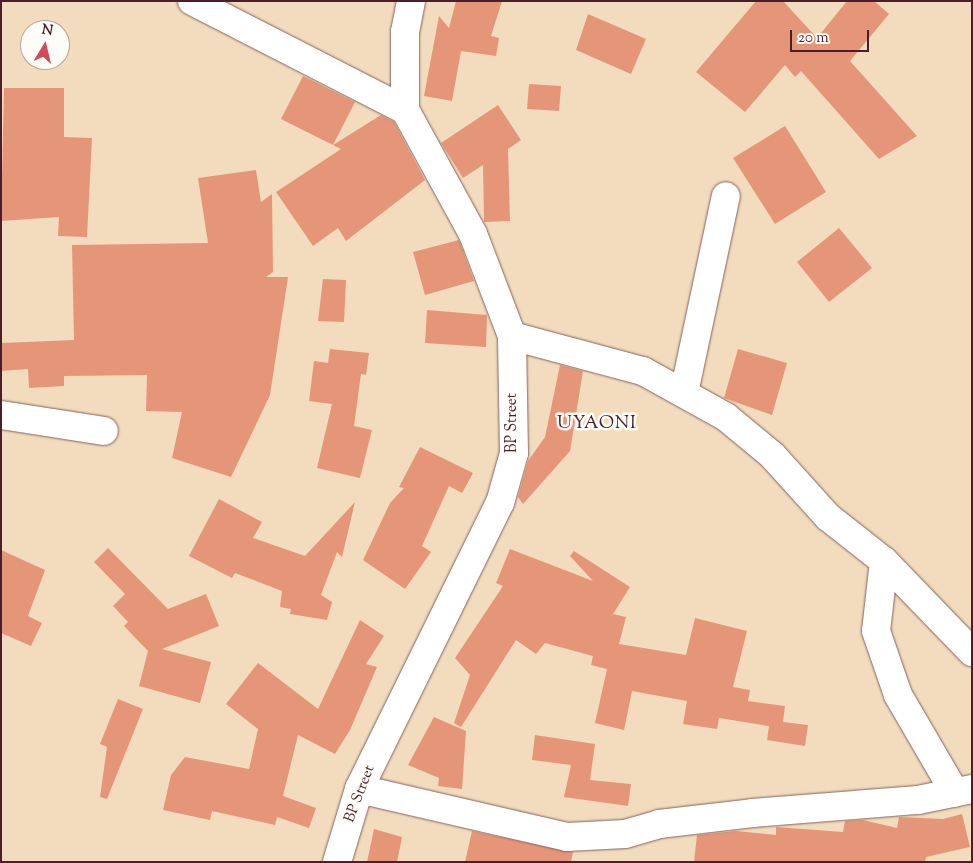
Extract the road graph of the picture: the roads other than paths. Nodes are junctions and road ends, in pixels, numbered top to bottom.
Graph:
1 (192, 1) edge
2 (411, 1) edge
3 (405, 110) junction
4 (726, 196) dead end
5 (512, 336) junction
6 (684, 393) junction
7 (1, 414) edge
8 (104, 430) dead end
9 (884, 561) junction
10 (972, 652) edge
11 (359, 789) junction
12 (963, 791) edge
13 (337, 862) edge

1 - 3 street
2 - 3 street, BP Street
3 - 5 street, BP Street
4 - 6 street
5 - 6 street
5 - 11 street, BP Street
6 - 9 street
7 - 8 street
9 - 10 street
9 - 12 street
11 - 12 street
11 - 13 street, BP Street

